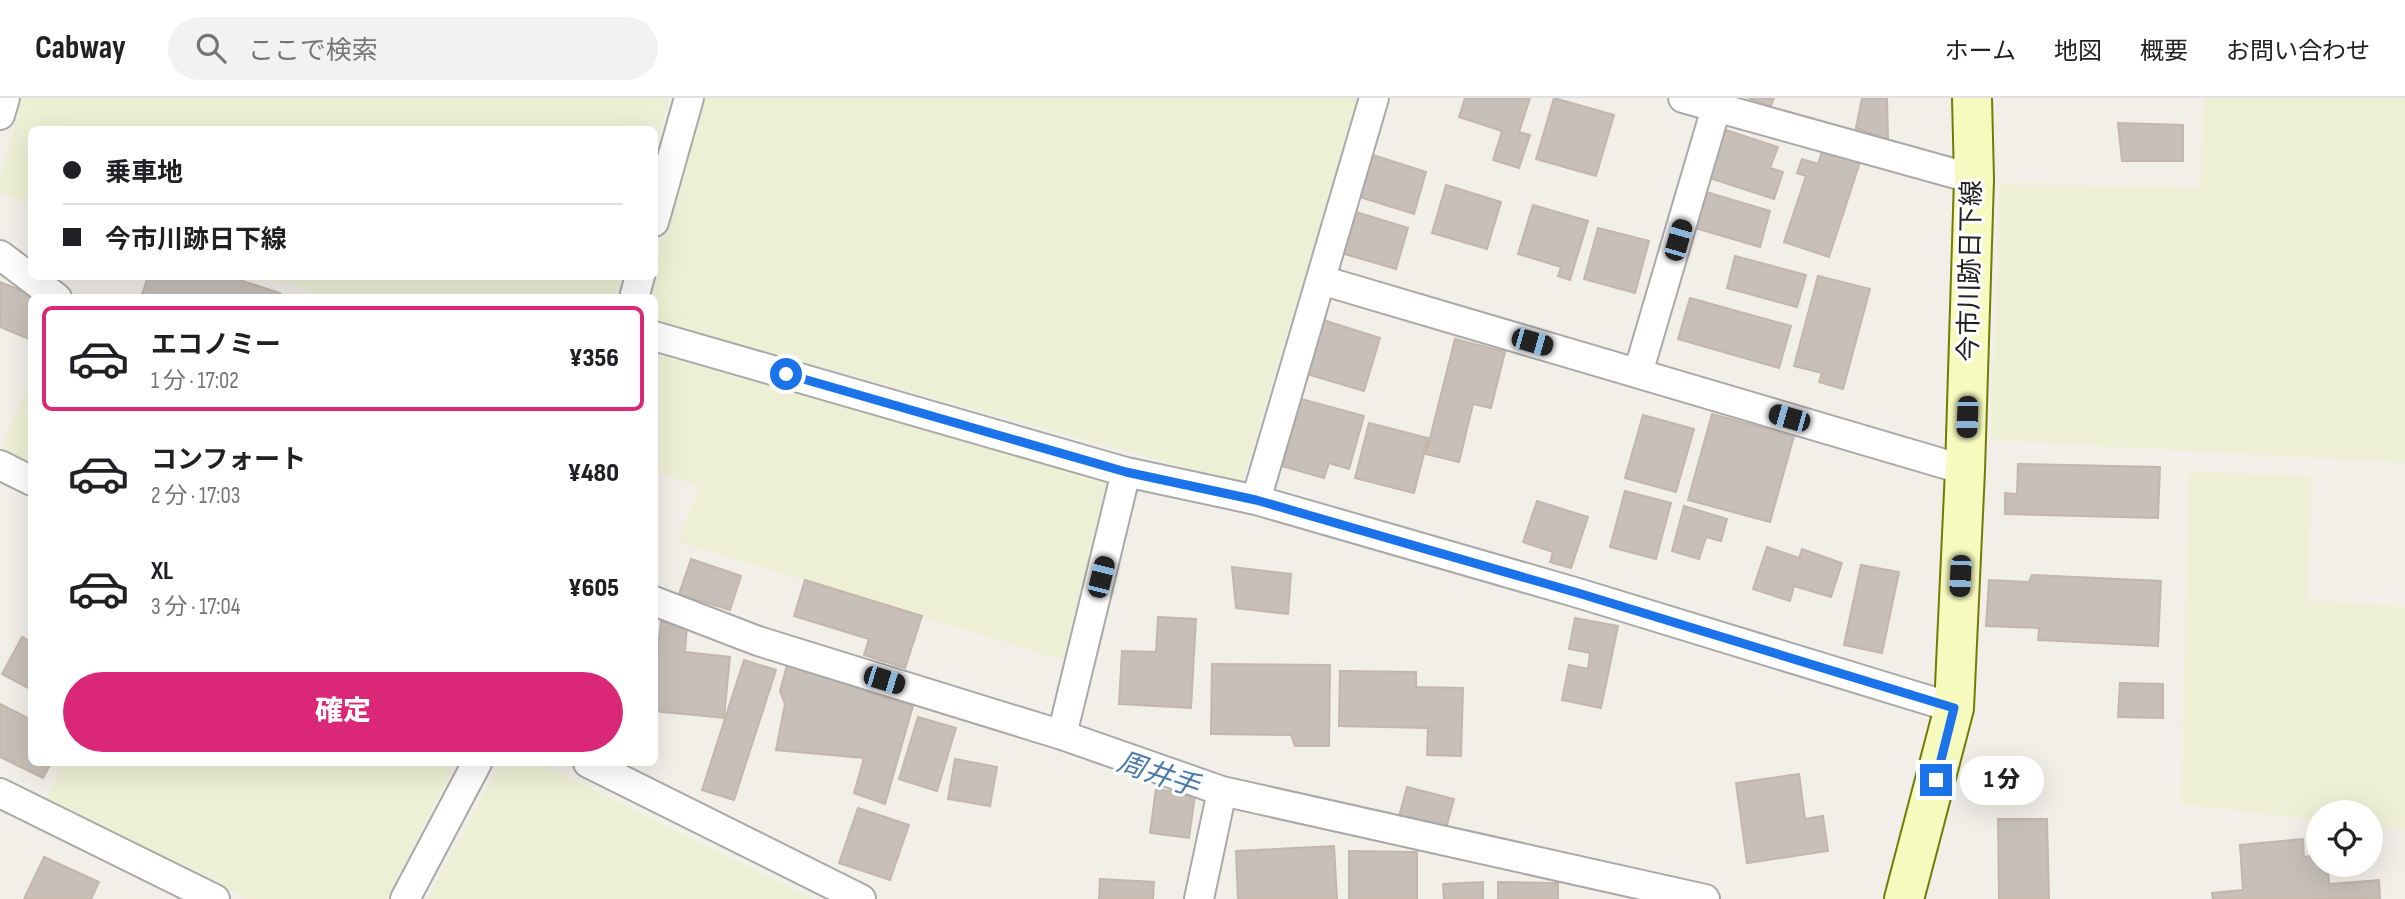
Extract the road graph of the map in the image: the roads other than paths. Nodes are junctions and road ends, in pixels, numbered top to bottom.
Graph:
1 (5, 98) edge
2 (689, 98) edge
3 (1374, 98) edge
4 (1683, 98) edge
5 (1972, 98) edge
6 (1718, 102) edge
7 (0, 116) edge
8 (1973, 179) junction
9 (658, 208) edge
10 (0, 255) edge
11 (28, 276) edge
12 (33, 280) edge
13 (1321, 280) junction
14 (52, 294) edge
15 (658, 337) edge
16 (1638, 373) junction
17 (0, 465) edge
18 (1965, 470) junction
19 (1126, 472) junction
20 (28, 479) edge
21 (1256, 500) junction
22 (658, 603) edge
23 (1954, 708) junction
24 (1062, 735) junction
25 (475, 766) edge
26 (595, 766) edge
27 (1222, 791) junction
28 (0, 793) edge
29 (215, 899) edge
30 (405, 899) edge
31 (861, 899) edge
32 (1199, 899) edge
33 (1705, 899) edge
34 (1904, 899) edge

1 - 7 street
2 - 9 street
3 - 13 street
4 - 6 street
5 - 8 street, 今市川跡日下線
6 - 8 street
6 - 16 street
8 - 18 street, 今市川跡日下線
10 - 11 street
12 - 14 street
13 - 16 street
13 - 21 street
15 - 19 street
16 - 18 street
17 - 20 street
18 - 23 street, 今市川跡日下線
19 - 21 street
19 - 24 street
21 - 23 street
22 - 24 street
23 - 34 street, 今市川跡日下線
24 - 27 street
25 - 30 street
26 - 31 street
27 - 32 street
27 - 33 street
28 - 29 street

